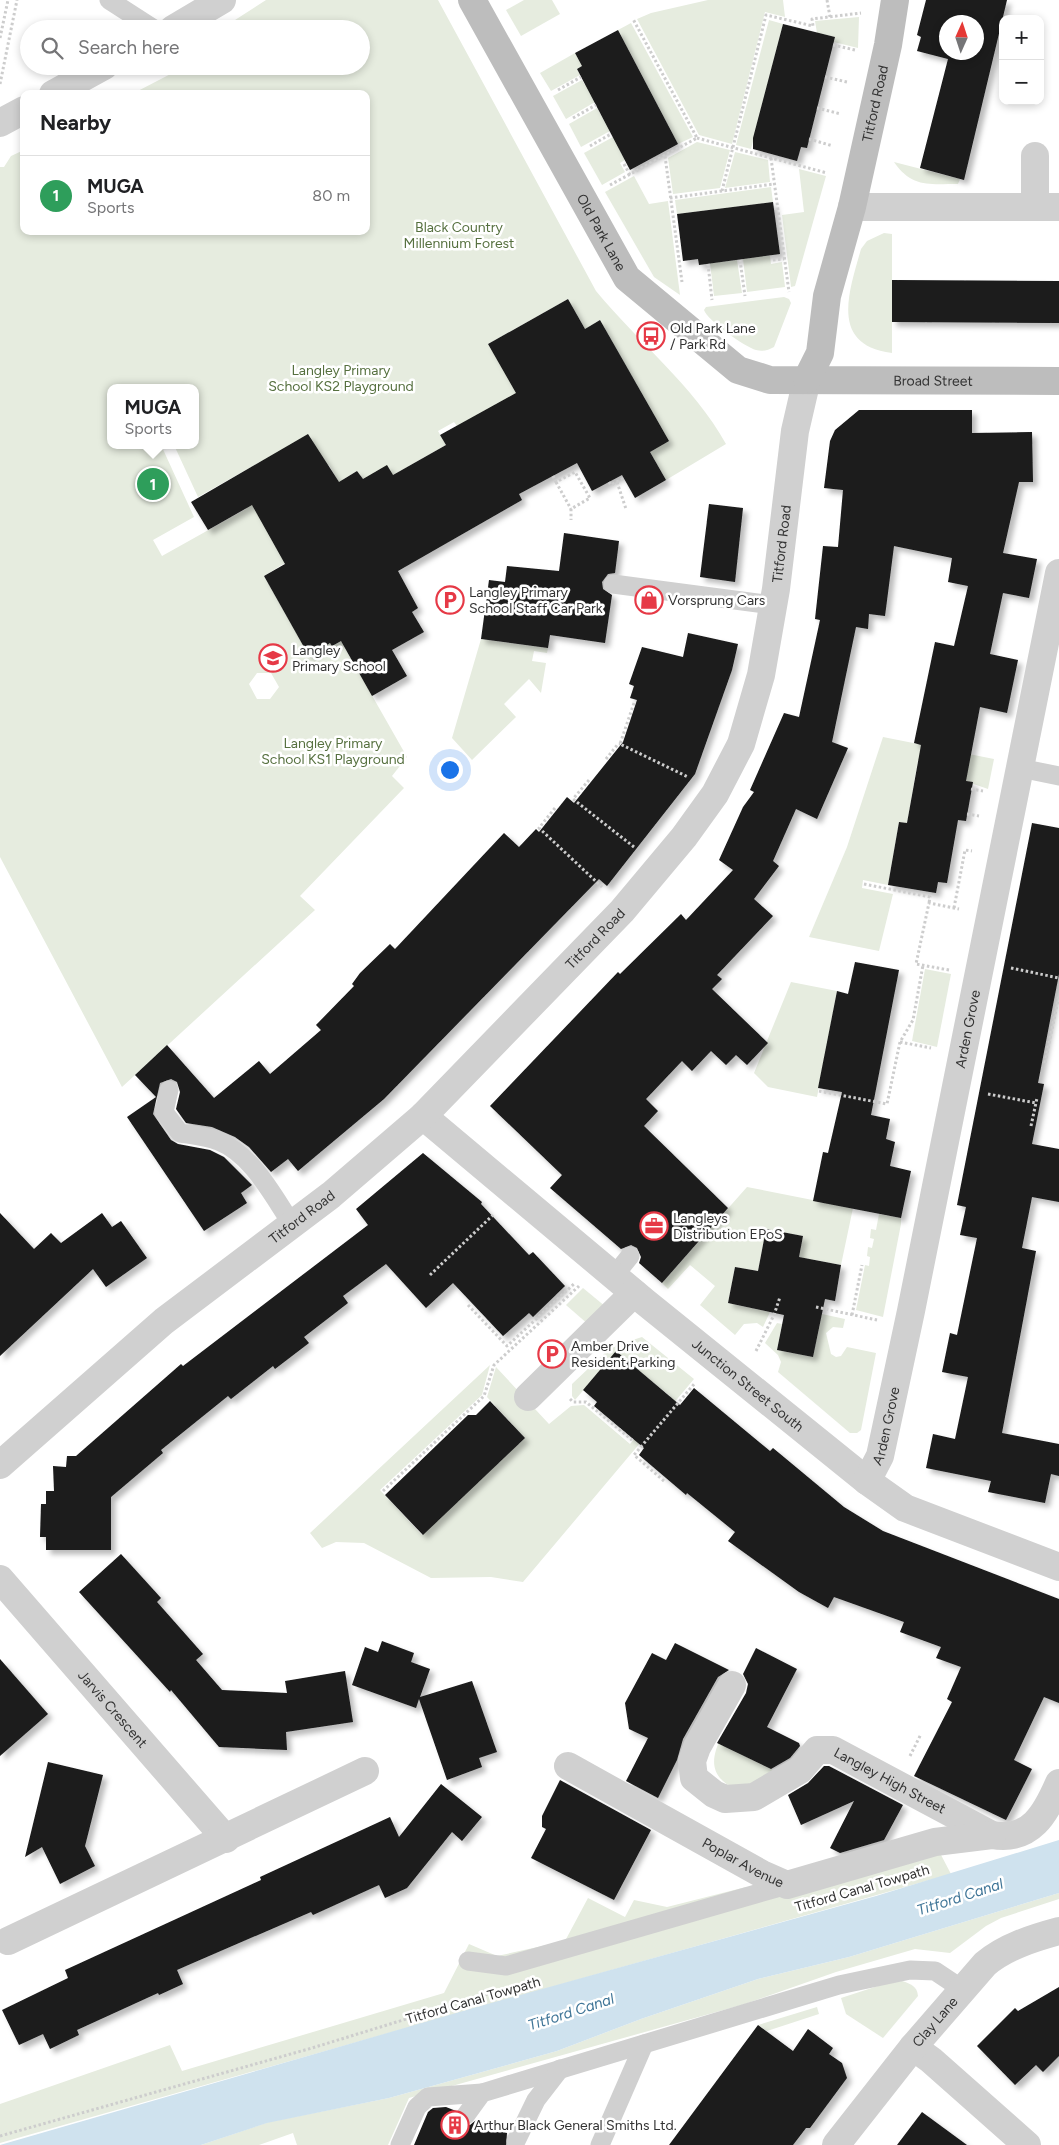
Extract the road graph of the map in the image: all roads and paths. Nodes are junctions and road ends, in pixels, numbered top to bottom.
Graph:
1 (8, 0) edge
2 (18, 0) edge
3 (110, 0) edge
4 (222, 0) edge
5 (472, 0) edge
6 (827, 0) edge
7 (895, 0) edge
8 (864, 12) dead end
9 (830, 17) junction
10 (633, 19) dead end
11 (140, 20) edge
12 (188, 20) edge
13 (0, 38) edge
14 (833, 45) dead end
15 (864, 53) dead end
16 (88, 75) edge
17 (825, 76) dead end
18 (581, 77) dead end
19 (0, 84) edge
20 (856, 84) dead end
21 (60, 90) edge
22 (556, 92) dead end
23 (596, 105) dead end
24 (817, 108) dead end
25 (20, 112) edge
26 (848, 116) dead end
27 (571, 119) dead end
28 (0, 123) edge
29 (611, 134) dead end
30 (697, 138) junction
31 (810, 139) dead end
32 (587, 148) dead end
33 (733, 148) junction
34 (839, 148) dead end
35 (665, 156) junction
36 (1035, 156) dead end
37 (770, 158) junction
38 (624, 164) dead end
39 (630, 174) junction
40 (832, 174) dead end
41 (774, 184) junction
42 (608, 187) dead end
43 (722, 191) junction
44 (670, 198) junction
45 (852, 207) junction
46 (1047, 207) edge
47 (784, 259) junction
48 (740, 260) dead end
49 (773, 260) dead end
50 (708, 264) dead end
51 (682, 286) dead end
52 (789, 292) dead end
53 (745, 296) dead end
54 (712, 300) dead end
55 (807, 379) junction
56 (1059, 381) edge
57 (553, 476) dead end
58 (624, 478) dead end
59 (556, 482) junction
60 (610, 482) dead end
61 (616, 482) junction
62 (571, 509) junction
63 (626, 509) dead end
64 (571, 520) dead end
65 (1059, 573) edge
66 (613, 584) dead end
67 (774, 605) junction
68 (1054, 619) edge
69 (634, 702) dead end
70 (620, 744) junction
71 (606, 759) dead end
72 (1020, 768) junction
73 (1059, 776) edge
74 (691, 779) dead end
75 (589, 780) dead end
76 (555, 808) dead end
77 (636, 849) dead end
78 (974, 852) dead end
79 (864, 884) dead end
80 (608, 891) dead end
81 (929, 903) junction
82 (954, 908) junction
83 (962, 910) dead end
84 (922, 965) junction
85 (1003, 966) dead end
86 (950, 970) dead end
87 (1059, 978) edge
88 (1059, 995) edge
89 (900, 1042) junction
90 (935, 1049) dead end
91 (1045, 1063) dead end
92 (169, 1090) dead end
93 (819, 1091) dead end
94 (979, 1092) dead end
95 (1038, 1098) dead end
96 (1036, 1103) junction
97 (423, 1116) junction
98 (1032, 1126) dead end
99 (498, 1210) dead end
100 (292, 1224) junction
101 (862, 1265) dead end
102 (430, 1275) dead end
103 (579, 1279) dead end
104 (583, 1282) dead end
105 (634, 1293) junction
106 (780, 1297) dead end
107 (468, 1305) dead end
108 (816, 1307) dead end
109 (852, 1315) junction
110 (879, 1321) dead end
111 (752, 1358) dead end
112 (699, 1378) dead end
113 (528, 1397) dead end
114 (572, 1402) dead end
115 (632, 1440) dead end
116 (0, 1465) edge
117 (664, 1481) dead end
118 (867, 1482) junction
119 (383, 1491) dead end
120 (1059, 1567) edge
121 (0, 1579) edge
122 (732, 1685) dead end
123 (568, 1766) dead end
124 (364, 1771) dead end
125 (1059, 1783) edge
126 (992, 1834) junction
127 (226, 1839) junction
128 (787, 1885) junction
129 (1059, 1932) edge
130 (8, 1941) dead end
131 (468, 1961) dead end
132 (962, 1989) junction
133 (501, 1991) dead end
134 (644, 2044) junction
135 (912, 2047) junction
136 (560, 2069) junction
137 (482, 2093) junction
138 (466, 2116) dead end
139 (0, 2136) edge
140 (516, 2141) dead end
141 (400, 2145) edge
142 (600, 2145) edge
143 (836, 2145) edge
144 (1027, 2145) edge

1 - 13 path
2 - 19 path
3 - 11 lane
4 - 12 street
5 - 55 main road, Old Park Lane
6 - 9 path
7 - 45 main road, Titford Road
8 - 9 path
9 - 33 path
10 - 30 path
14 - 15 path
16 - 21 street
17 - 20 path
18 - 22 path
23 - 27 path
24 - 26 path
25 - 28 street
29 - 32 path
30 - 33 path
30 - 35 path
31 - 34 path
33 - 37 path
33 - 43 path
35 - 39 path
35 - 44 path
36 - 46 street
37 - 40 path
37 - 41 path
38 - 39 path
39 - 42 path
41 - 43 path
41 - 47 path
43 - 44 path
44 - 51 path
45 - 46 street
45 - 55 main road, Titford Road
47 - 49 path
47 - 52 path
48 - 53 path
50 - 54 path
55 - 56 main road, Broad Street
55 - 67 street, Titford Road
57 - 59 path
58 - 61 path
59 - 62 path
59 - 62 path
60 - 61 path
61 - 63 path
62 - 64 path
65 - 68 street, Arden Grove
66 - 67 lane
67 - 97 street, Titford Road
68 - 72 street, Arden Grove
69 - 70 path
70 - 71 path
70 - 74 path
72 - 73 lane
72 - 118 street, Arden Grove
75 - 77 path
76 - 80 path
78 - 82 path
79 - 81 path
81 - 82 path
81 - 84 path
82 - 83 path
84 - 86 path
84 - 89 path
85 - 87 path
88 - 91 path
89 - 90 path
89 - 93 path
92 - 100 lane
94 - 96 path
95 - 96 path
96 - 98 path
97 - 100 street, Titford Road
97 - 105 street, Junction Street South
99 - 102 path
100 - 116 street, Titford Road
101 - 109 path
103 - 107 path
104 - 119 path
105 - 113 street
105 - 118 street, Junction Street South
106 - 111 path
108 - 109 path
109 - 110 path
112 - 117 path
114 - 115 path
118 - 120 street, Junction Street South
121 - 127 street, Jarvis Crescent
122 - 126 street, Langley High Street
123 - 128 street, Poplar Avenue
124 - 127 street
125 - 126 street
126 - 128 street, Poplar Avenue
127 - 130 street
128 - 131 lane
129 - 132 street, Clay Lane
132 - 134 lane
132 - 135 street, Clay Lane
133 - 139 path, Titford Canal Towpath
134 - 136 lane
134 - 142 lane
135 - 143 street, Clay Lane
135 - 144 street
136 - 137 lane
136 - 140 lane
137 - 138 lane
137 - 141 lane

